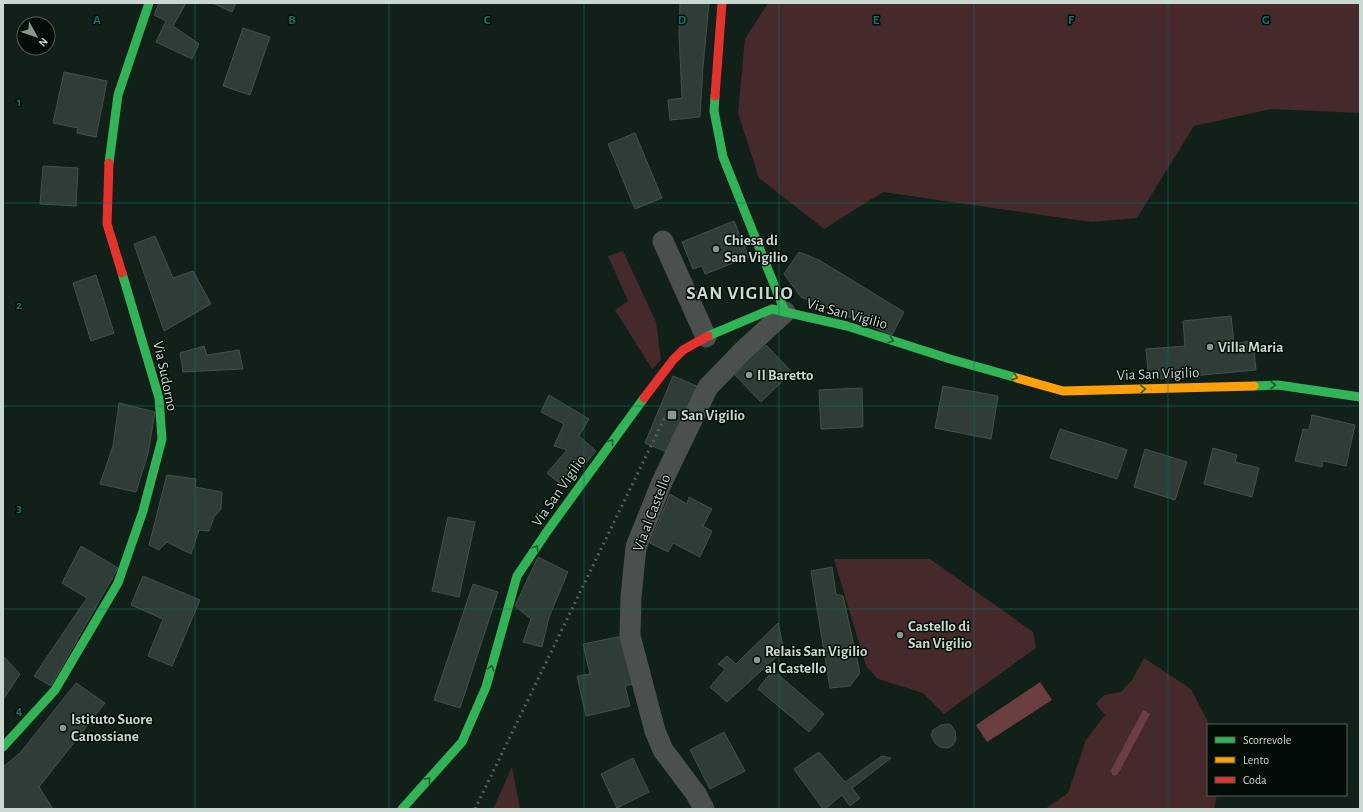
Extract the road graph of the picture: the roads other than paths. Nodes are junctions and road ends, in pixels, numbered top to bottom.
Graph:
1 (149, 3) edge
2 (722, 3) edge
3 (663, 241) dead end
4 (785, 312) junction
5 (706, 337) junction
6 (1360, 397) edge
7 (3, 746) edge
8 (402, 809) edge
9 (704, 809) edge

1 - 7 street, Via Sudorno
2 - 4 street
3 - 5 street
4 - 5 street, Via San Vigilio
4 -> 6 street, Via San Vigilio
4 - 9 street, Via al Castello
8 -> 5 street, Via San Vigilio

